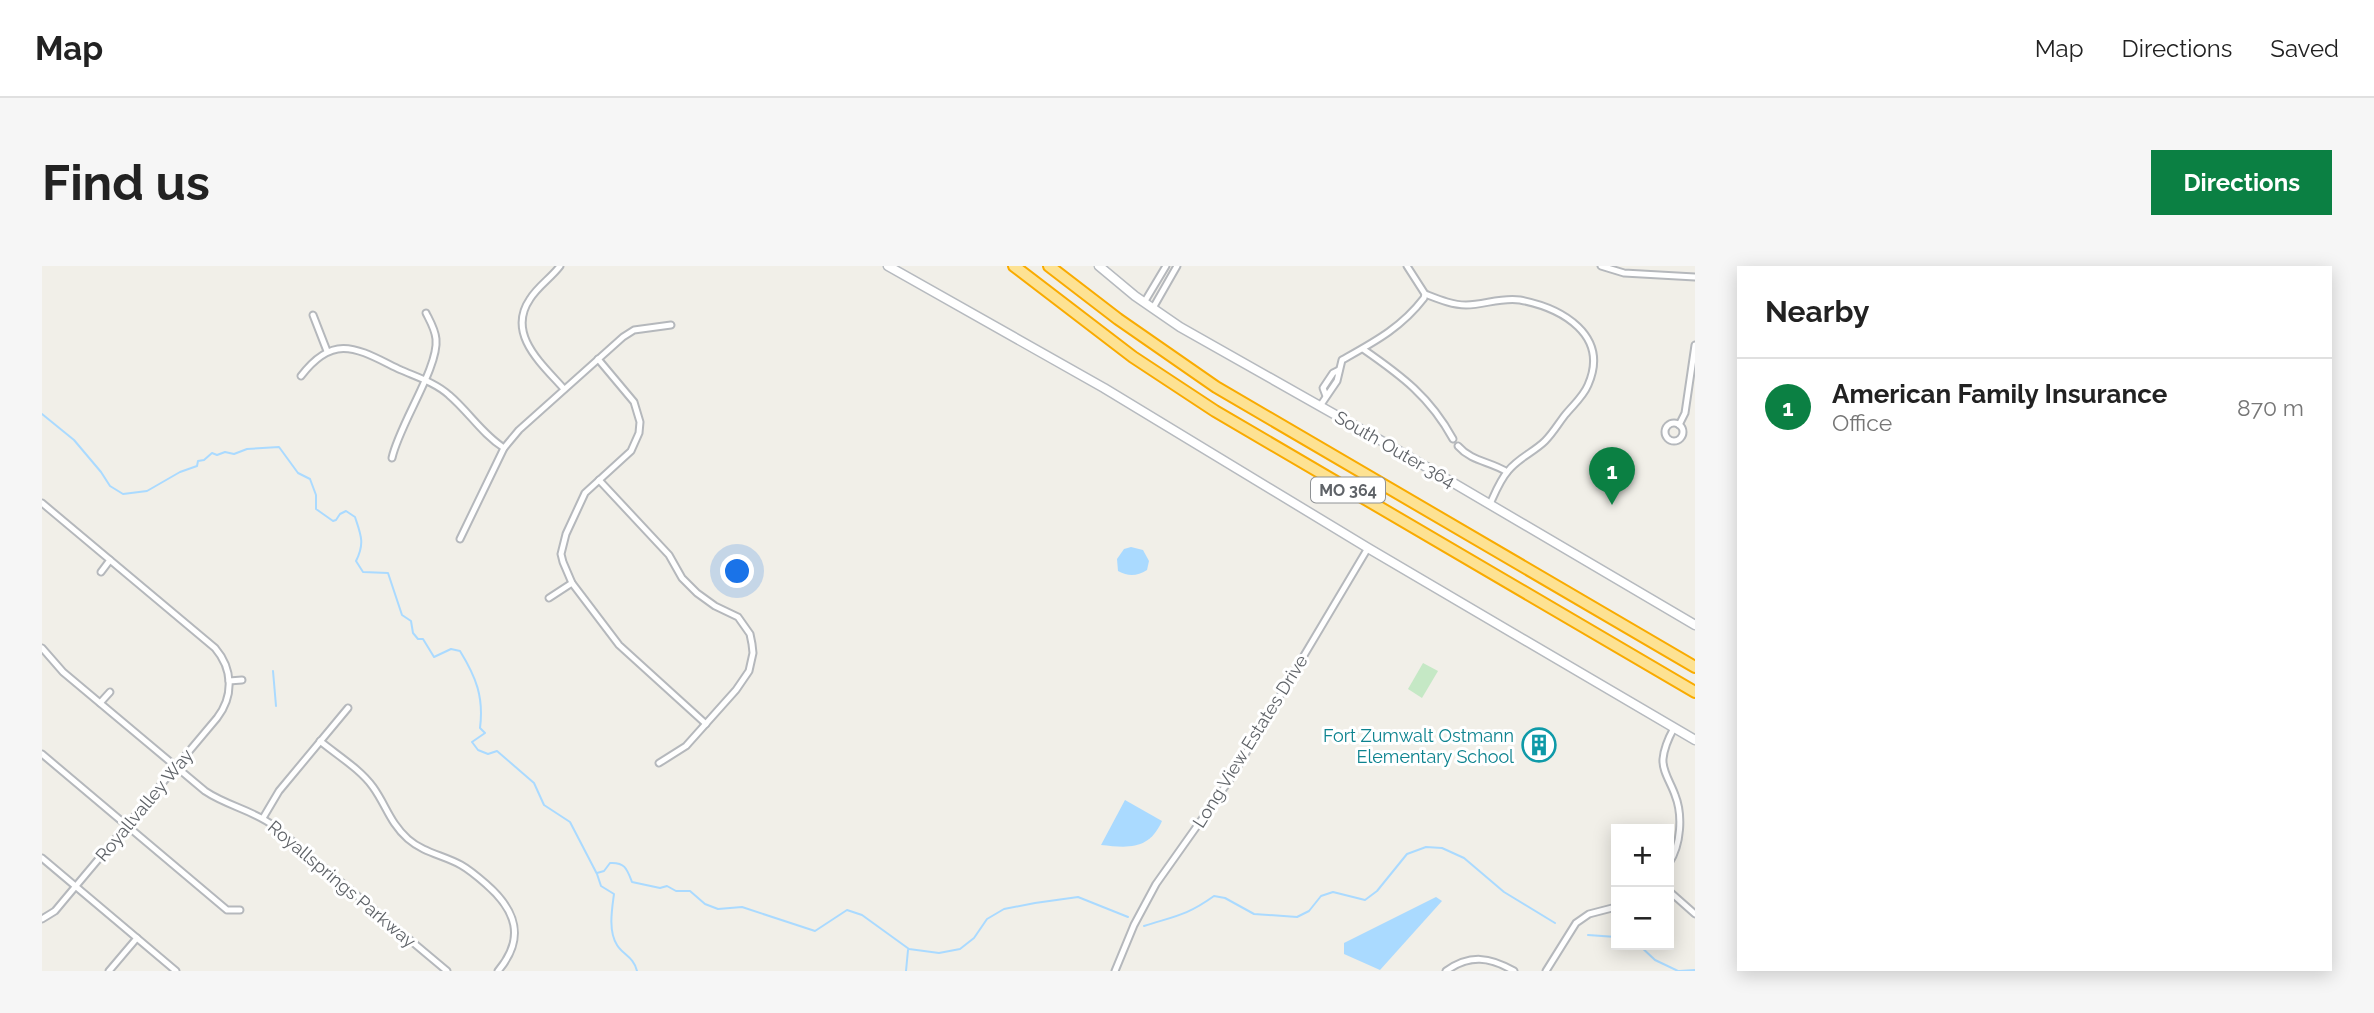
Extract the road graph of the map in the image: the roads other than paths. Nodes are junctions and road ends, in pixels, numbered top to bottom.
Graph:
1 (560, 266) edge
2 (888, 266) edge
3 (1014, 266) edge
4 (1049, 266) edge
5 (1099, 266) edge
6 (1166, 266) edge
7 (1177, 266) edge
8 (1408, 266) edge
9 (1601, 266) edge
10 (1611, 268) edge
11 (1695, 276) edge
12 (1425, 294) junction
13 (1145, 301) junction
14 (1153, 307) junction
15 (426, 313) dead end
16 (313, 314) dead end
17 (671, 325) dead end
18 (1695, 345) edge
19 (1363, 349) junction
20 (327, 351) junction
21 (598, 359) junction
22 (301, 376) dead end
23 (424, 380) junction
24 (564, 389) junction
25 (1320, 406) junction
26 (1679, 425) dead end
27 (1453, 439) dead end
28 (1458, 446) dead end
29 (504, 448) junction
30 (391, 458) dead end
31 (1507, 472) junction
32 (599, 480) junction
33 (42, 503) edge
34 (1490, 504) junction
35 (460, 538) dead end
36 (1368, 548) junction
37 (110, 560) junction
38 (101, 572) dead end
39 (572, 583) junction
40 (550, 598) dead end
41 (1695, 625) edge
42 (42, 648) edge
43 (1695, 667) edge
44 (242, 680) dead end
45 (229, 681) junction
46 (110, 692) dead end
47 (1695, 692) edge
48 (100, 703) junction
49 (348, 708) dead end
50 (706, 724) junction
51 (1674, 728) junction
52 (1695, 740) edge
53 (320, 741) junction
54 (42, 754) edge
55 (659, 763) dead end
56 (177, 766) junction
57 (263, 817) junction
58 (127, 825) junction
59 (1674, 851) edge
60 (42, 858) edge
61 (76, 887) junction
62 (1674, 895) edge
63 (1611, 908) edge
64 (240, 909) dead end
65 (1695, 914) edge
66 (42, 919) edge
67 (514, 931) junction
68 (524, 931) dead end
69 (137, 938) junction
70 (109, 971) edge
71 (176, 971) edge
72 (447, 971) edge
73 (498, 971) edge
74 (1115, 971) edge
75 (1446, 971) edge
76 (1514, 971) edge
77 (1546, 971) edge

1 - 24 street
2 - 36 main road
3 - 47 highway, MO 364
4 - 43 highway, MO 364
5 - 13 main road, South Outer 364
6 - 13 street
7 - 14 street
8 - 12 street
9 - 10 street
10 - 11 street
12 - 19 street
12 - 31 street
13 - 14 main road, South Outer 364
14 - 25 main road, South Outer 364
15 - 23 street
16 - 20 street
17 - 21 street
18 - 26 street
19 - 25 street
19 - 27 street
20 - 22 street
20 - 23 street
21 - 24 street
21 - 32 street
23 - 29 street
23 - 30 street
24 - 29 street
25 - 34 main road, South Outer 364
28 - 31 street
29 - 35 street
31 - 34 street
32 - 39 street
32 - 50 street
33 - 37 street
34 - 41 main road, South Outer 364
36 - 51 main road
36 - 74 street, Long View Estates Drive
37 - 38 street
37 - 45 street
39 - 40 street
39 - 50 street
42 - 48 street, Royallsprings Parkway
44 - 45 street
45 - 56 street, Royallvalley Way
46 - 48 street
48 - 56 street, Royallsprings Parkway
49 - 53 street
50 - 55 street
51 - 52 main road
51 - 59 street
53 - 57 street
53 - 67 street
54 - 58 street
56 - 57 street, Royallsprings Parkway
56 - 58 street, Royallvalley Way
57 - 72 street, Royallsprings Parkway
58 - 61 street, Royallvalley Way
58 - 64 street
60 - 61 street
61 - 66 street, Royallvalley Way
61 - 69 street
62 - 65 street
63 - 77 street
67 - 68 street
67 - 73 street
69 - 70 street
69 - 71 street
75 - 76 street

